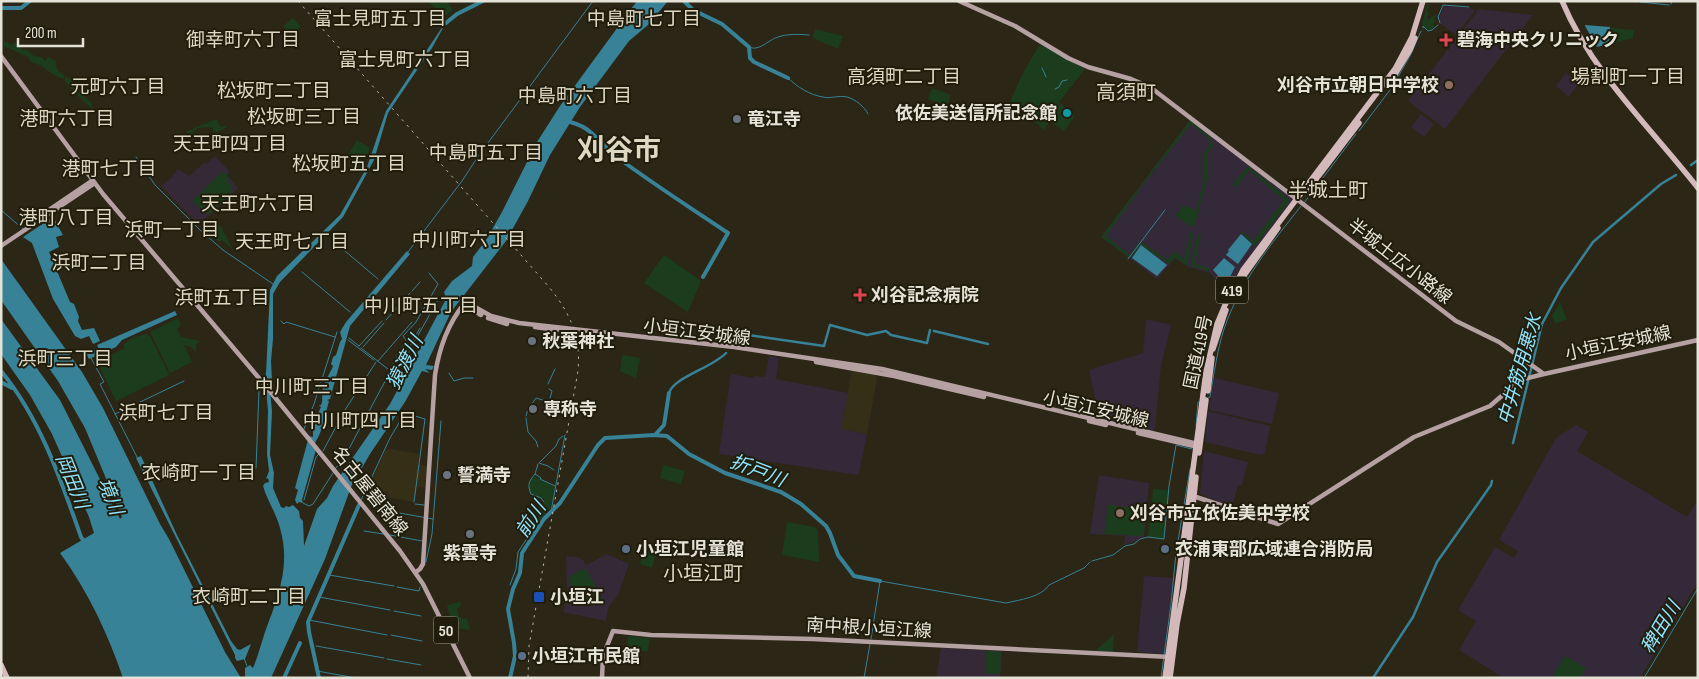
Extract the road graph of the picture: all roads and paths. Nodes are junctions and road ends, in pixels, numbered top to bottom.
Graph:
1 (959, 1) edge
2 (1424, 1) edge
3 (1564, 1) edge
4 (1, 56) edge
5 (94, 182) junction
6 (1698, 182) edge
7 (1698, 188) edge
8 (1300, 202) junction
9 (1, 244) edge
10 (465, 303) junction
11 (1698, 340) edge
12 (1544, 374) junction
13 (1198, 445) junction
14 (1192, 495) junction
15 (416, 572) junction
16 (1170, 657) junction
17 (1, 665) edge
18 (8, 678) edge
19 (470, 678) edge
20 (602, 678) edge
21 (1165, 678) edge
22 (1170, 678) edge

1 - 8 main road, 半城土広小路線
2 - 8 highway, 国道419号 / 419
3 - 6 highway
3 - 7 highway
4 - 5 main road, 名古屋碧南線 / 50
5 - 9 main road
5 - 15 main road, 名古屋碧南線 / 50
8 - 12 main road, 半城土広小路線
8 - 13 highway, 国道419号 / 419
10 - 13 main road, 小垣江安城線
10 - 13 main road, 小垣江安城線, bridge
10 - 15 main road
11 - 12 main road, 小垣江安城線
12 - 14 main road, 小垣江安城線
13 - 14 highway, 国道419号 / 419
14 - 16 highway, 国道419号 / 419
14 - 16 highway, 国道419号 / 419
15 - 19 main road, 名古屋碧南線 / 50
16 - 20 main road, 南中根小垣江線
16 - 21 highway, 国道419号 / 419
16 - 22 highway, 国道419号 / 419
17 - 18 highway

